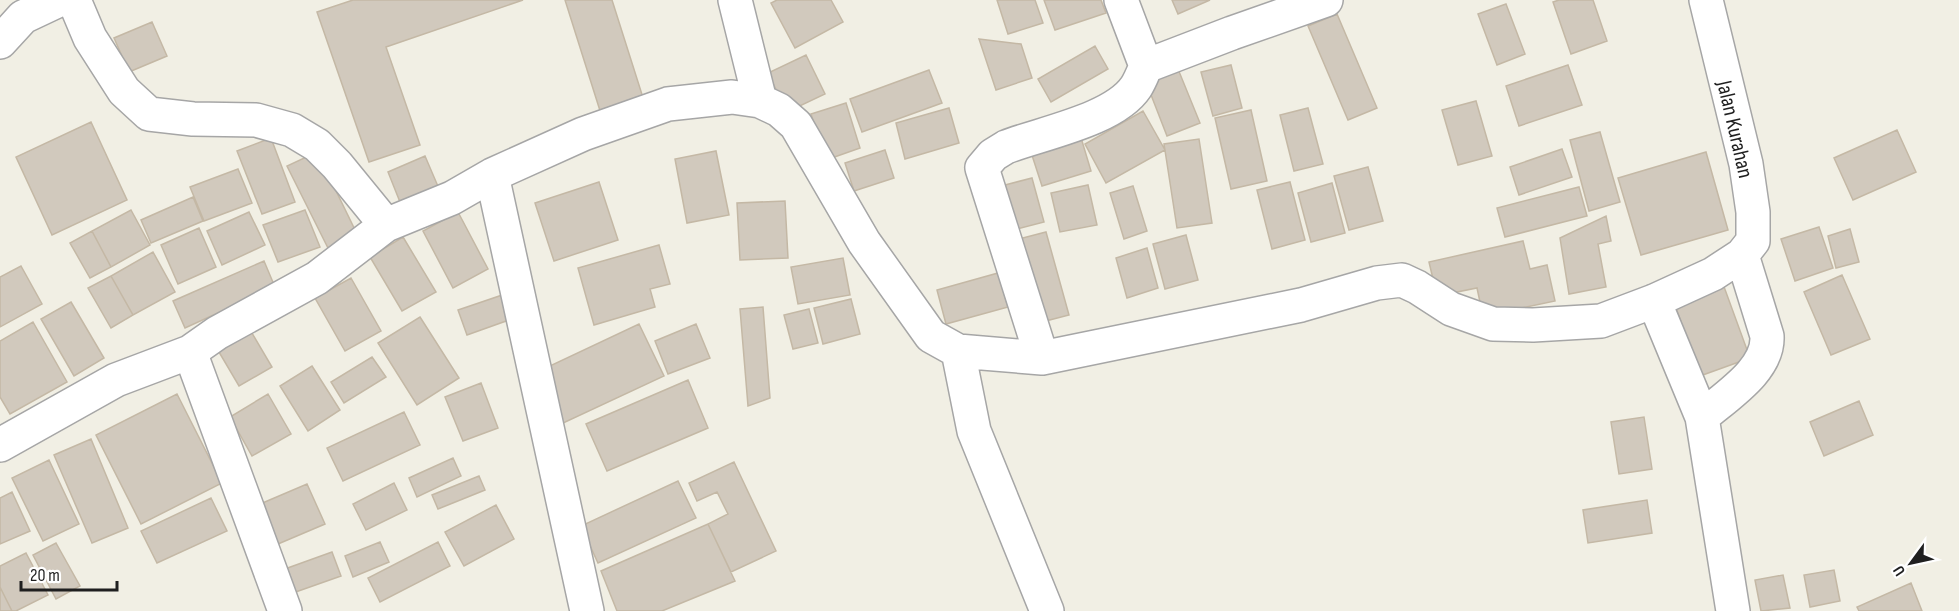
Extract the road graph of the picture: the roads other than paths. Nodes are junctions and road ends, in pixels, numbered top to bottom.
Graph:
1 (59, 0) edge
2 (74, 0) edge
3 (735, 0) edge
4 (1120, 0) edge
5 (1326, 0) edge
6 (1706, 0) edge
7 (12, 12) edge
8 (0, 42) edge
9 (1146, 66) junction
10 (760, 102) junction
11 (492, 175) junction
12 (386, 225) junction
13 (1742, 255) junction
14 (1654, 302) junction
15 (958, 351) junction
16 (190, 352) junction
17 (1042, 358) junction
18 (1702, 417) junction
19 (0, 444) edge
20 (285, 611) edge
21 (587, 611) edge
22 (1047, 611) edge
23 (1733, 611) edge

1 - 7 street
2 - 12 street
3 - 10 street
4 - 9 street
5 - 9 street
6 - 13 street, Jalan Kurahan
7 - 8 street
9 - 17 street
10 - 11 street
10 - 15 street
11 - 12 street
11 - 21 street
12 - 16 street
13 - 14 street
13 - 18 street
14 - 17 street
14 - 18 street
15 - 17 street
15 - 22 street
16 - 19 street
16 - 20 street
18 - 23 street

